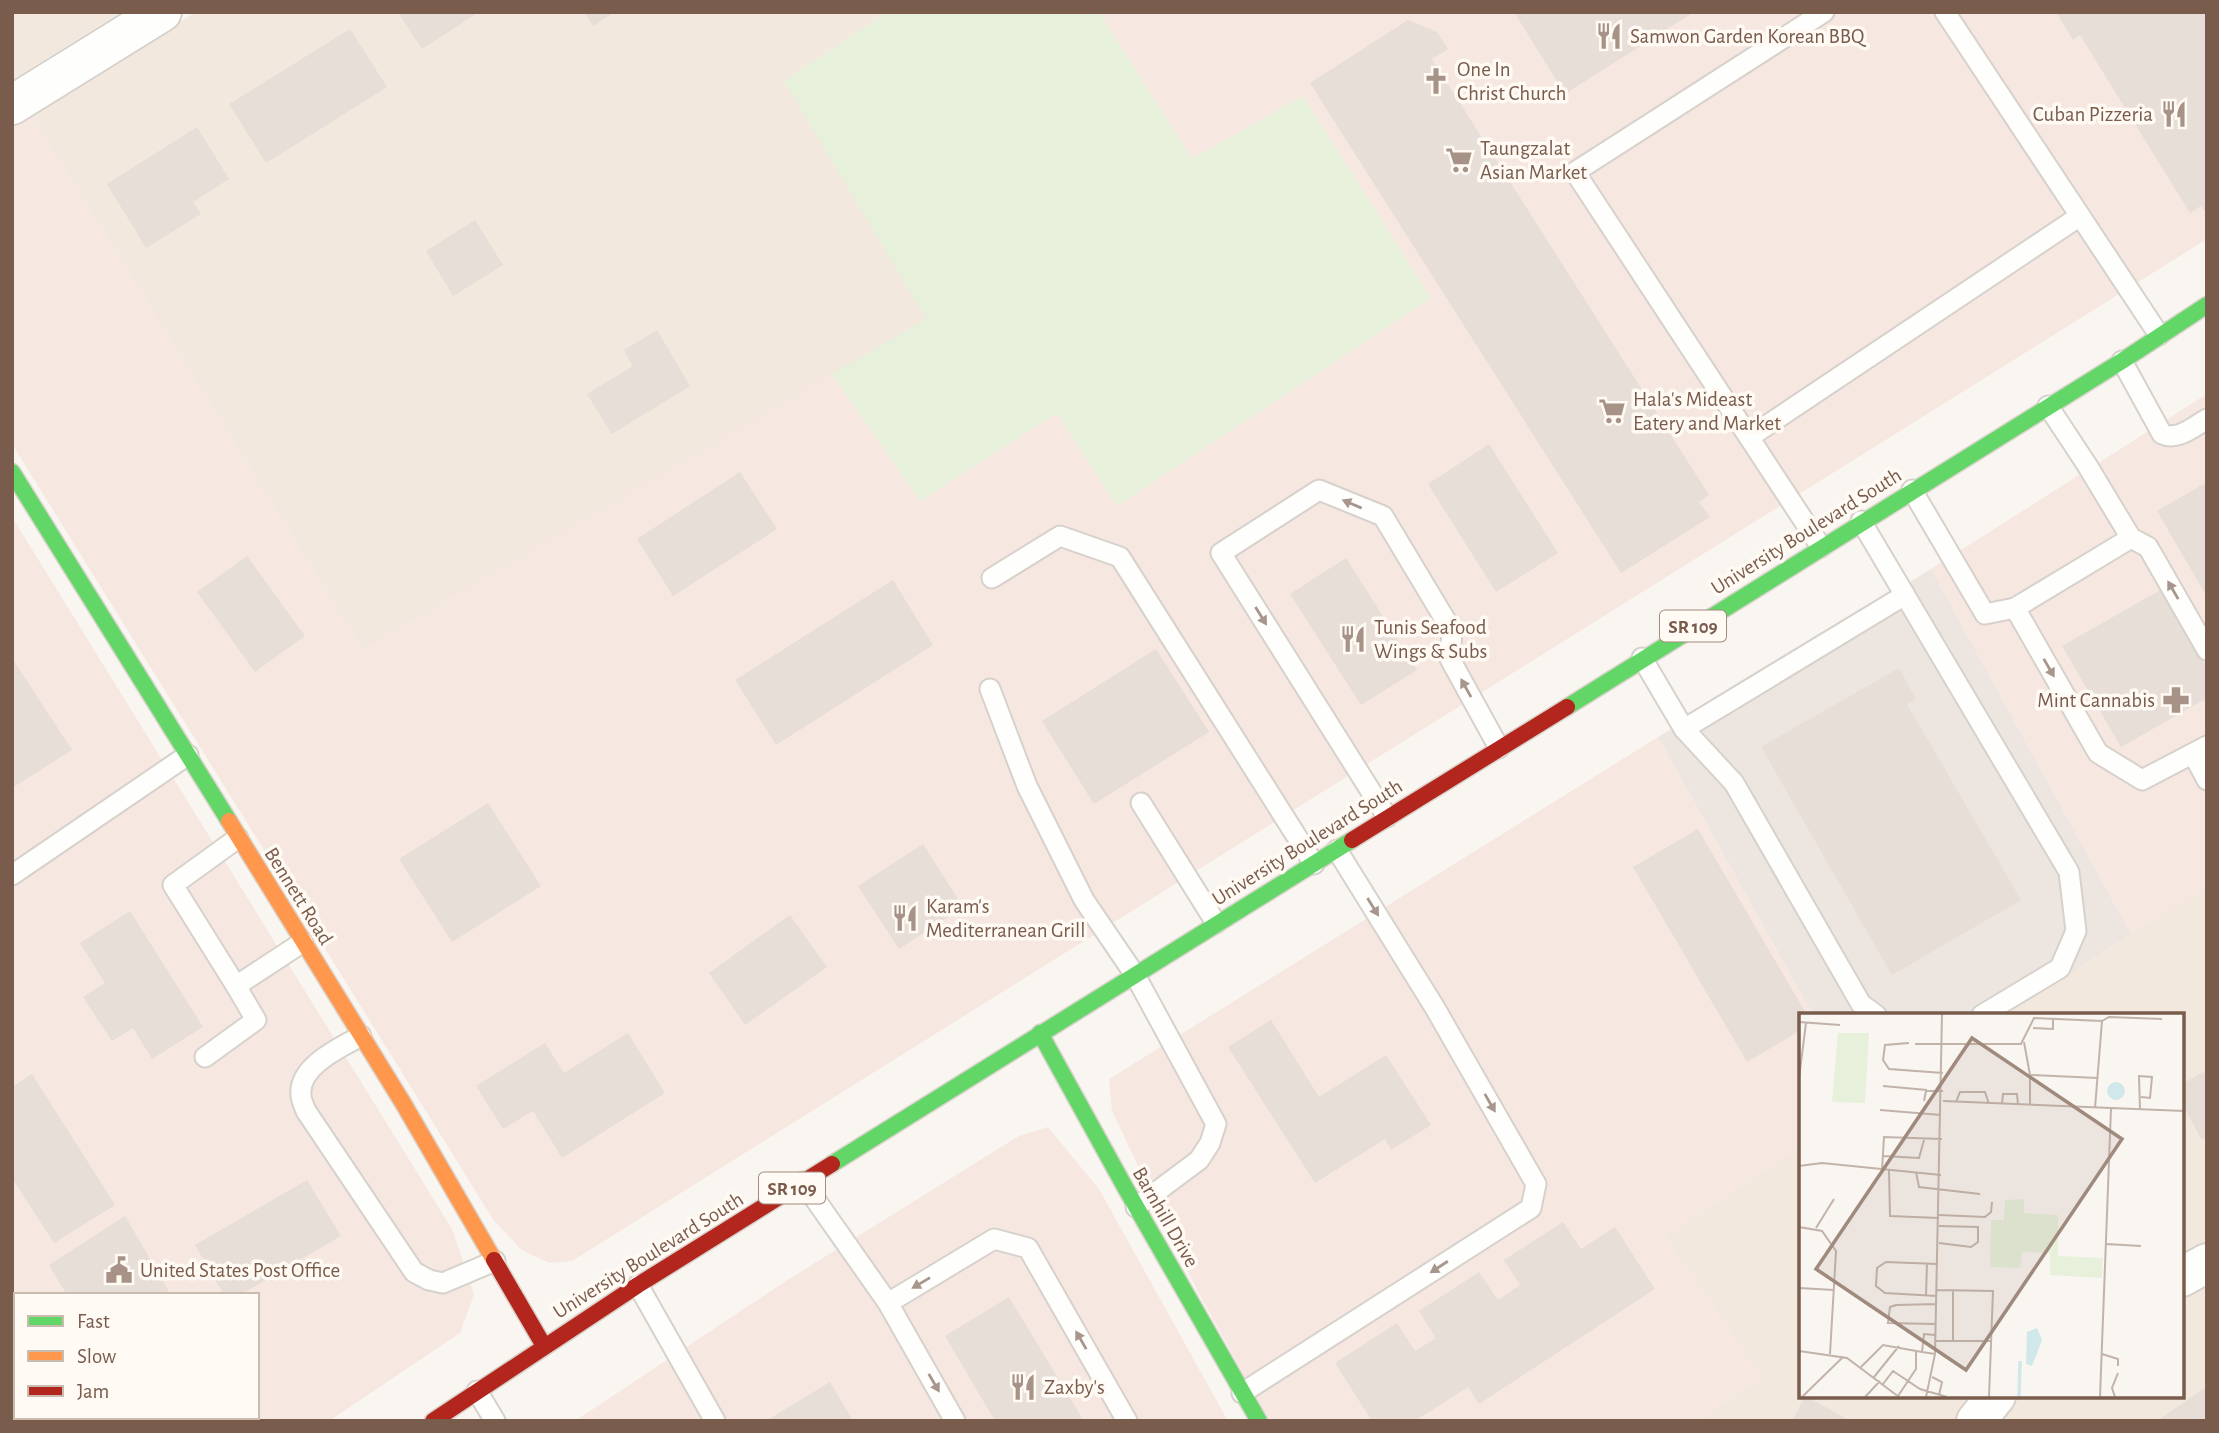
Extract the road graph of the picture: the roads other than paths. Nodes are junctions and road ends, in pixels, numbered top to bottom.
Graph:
1 (162, 12) edge
2 (1824, 12) edge
3 (1945, 12) edge
4 (12, 105) edge
5 (2080, 216) junction
6 (2207, 305) edge
7 (2159, 335) junction
8 (2122, 361) junction
9 (2048, 406) junction
10 (2207, 419) edge
11 (1751, 436) junction
12 (12, 472) edge
13 (1912, 490) junction
14 (1861, 522) junction
15 (2131, 538) junction
16 (1821, 547) junction
17 (992, 578) dead end
18 (1905, 595) junction
19 (2015, 608) junction
20 (2207, 650) edge
21 (1642, 658) junction
22 (990, 689) dead end
23 (1684, 729) junction
24 (1499, 748) junction
25 (2200, 750) edge
26 (188, 755) junction
27 (2207, 780) edge
28 (1141, 803) dead end
29 (1387, 817) junction
30 (238, 838) junction
31 (1337, 850) junction
32 (1314, 864) junction
33 (12, 875) edge
34 (1216, 923) junction
35 (303, 942) junction
36 (1135, 975) junction
37 (236, 986) junction
38 (1873, 1013) edge
39 (1985, 1013) edge
40 (1040, 1033) junction
41 (361, 1035) junction
42 (205, 1057) dead end
43 (803, 1182) junction
44 (1136, 1207) junction
45 (495, 1261) junction
46 (2207, 1263) edge
47 (2184, 1276) edge
48 (638, 1285) junction
49 (888, 1303) junction
50 (544, 1346) junction
51 (477, 1391) junction
52 (1242, 1393) junction
53 (1994, 1398) edge
54 (433, 1421) edge
55 (495, 1421) edge
56 (715, 1421) edge
57 (955, 1421) edge
58 (1127, 1421) edge
59 (1258, 1421) edge
60 (1976, 1421) edge

1 - 4 street
2 - 11 lane
3 - 5 lane
5 - 7 lane
5 - 11 lane
6 - 7 main road, University Boulevard South / SR 109
7 - 8 main road, University Boulevard South / SR 109
8 - 9 main road, University Boulevard South / SR 109
8 - 10 lane
9 - 13 main road, University Boulevard South / SR 109
9 - 15 lane
11 - 16 lane
12 - 26 main road, Bennett Road
13 - 14 main road, University Boulevard South / SR 109
13 - 19 lane
14 - 16 main road, University Boulevard South / SR 109
14 - 18 lane
15 - 19 lane
20 -> 15 lane
16 - 21 main road, University Boulevard South / SR 109
17 - 32 lane
18 - 23 lane
18 - 39 lane
19 -> 25 lane
21 - 23 lane
21 - 24 main road, University Boulevard South / SR 109
22 - 36 lane
23 - 38 lane
24 - 29 main road, University Boulevard South / SR 109
24 -> 29 lane
25 - 27 lane
26 - 30 main road, Bennett Road
26 - 33 lane
28 - 34 lane
29 - 31 main road, University Boulevard South / SR 109
30 - 35 main road, Bennett Road
30 - 37 lane
31 - 32 main road, University Boulevard South / SR 109
31 -> 52 lane
32 - 34 main road, University Boulevard South / SR 109
34 - 36 main road, University Boulevard South / SR 109
35 - 37 lane
35 - 41 main road, Bennett Road
36 - 40 main road, University Boulevard South / SR 109
36 - 44 lane
37 - 42 lane
40 - 43 main road, University Boulevard South / SR 109
40 - 44 main road, Barnhill Drive
41 - 45 main road, Bennett Road
41 - 45 lane
43 - 48 main road, University Boulevard South / SR 109
43 - 49 lane
44 - 52 main road, Barnhill Drive
45 - 50 main road, Bennett Road
46 - 47 street
48 - 50 main road, University Boulevard South / SR 109
48 - 56 lane
49 -> 57 lane
58 -> 49 lane
50 - 51 main road, University Boulevard South / SR 109
51 - 54 main road, University Boulevard South / SR 109
51 - 55 lane
52 - 59 main road, Barnhill Drive
53 - 60 street

